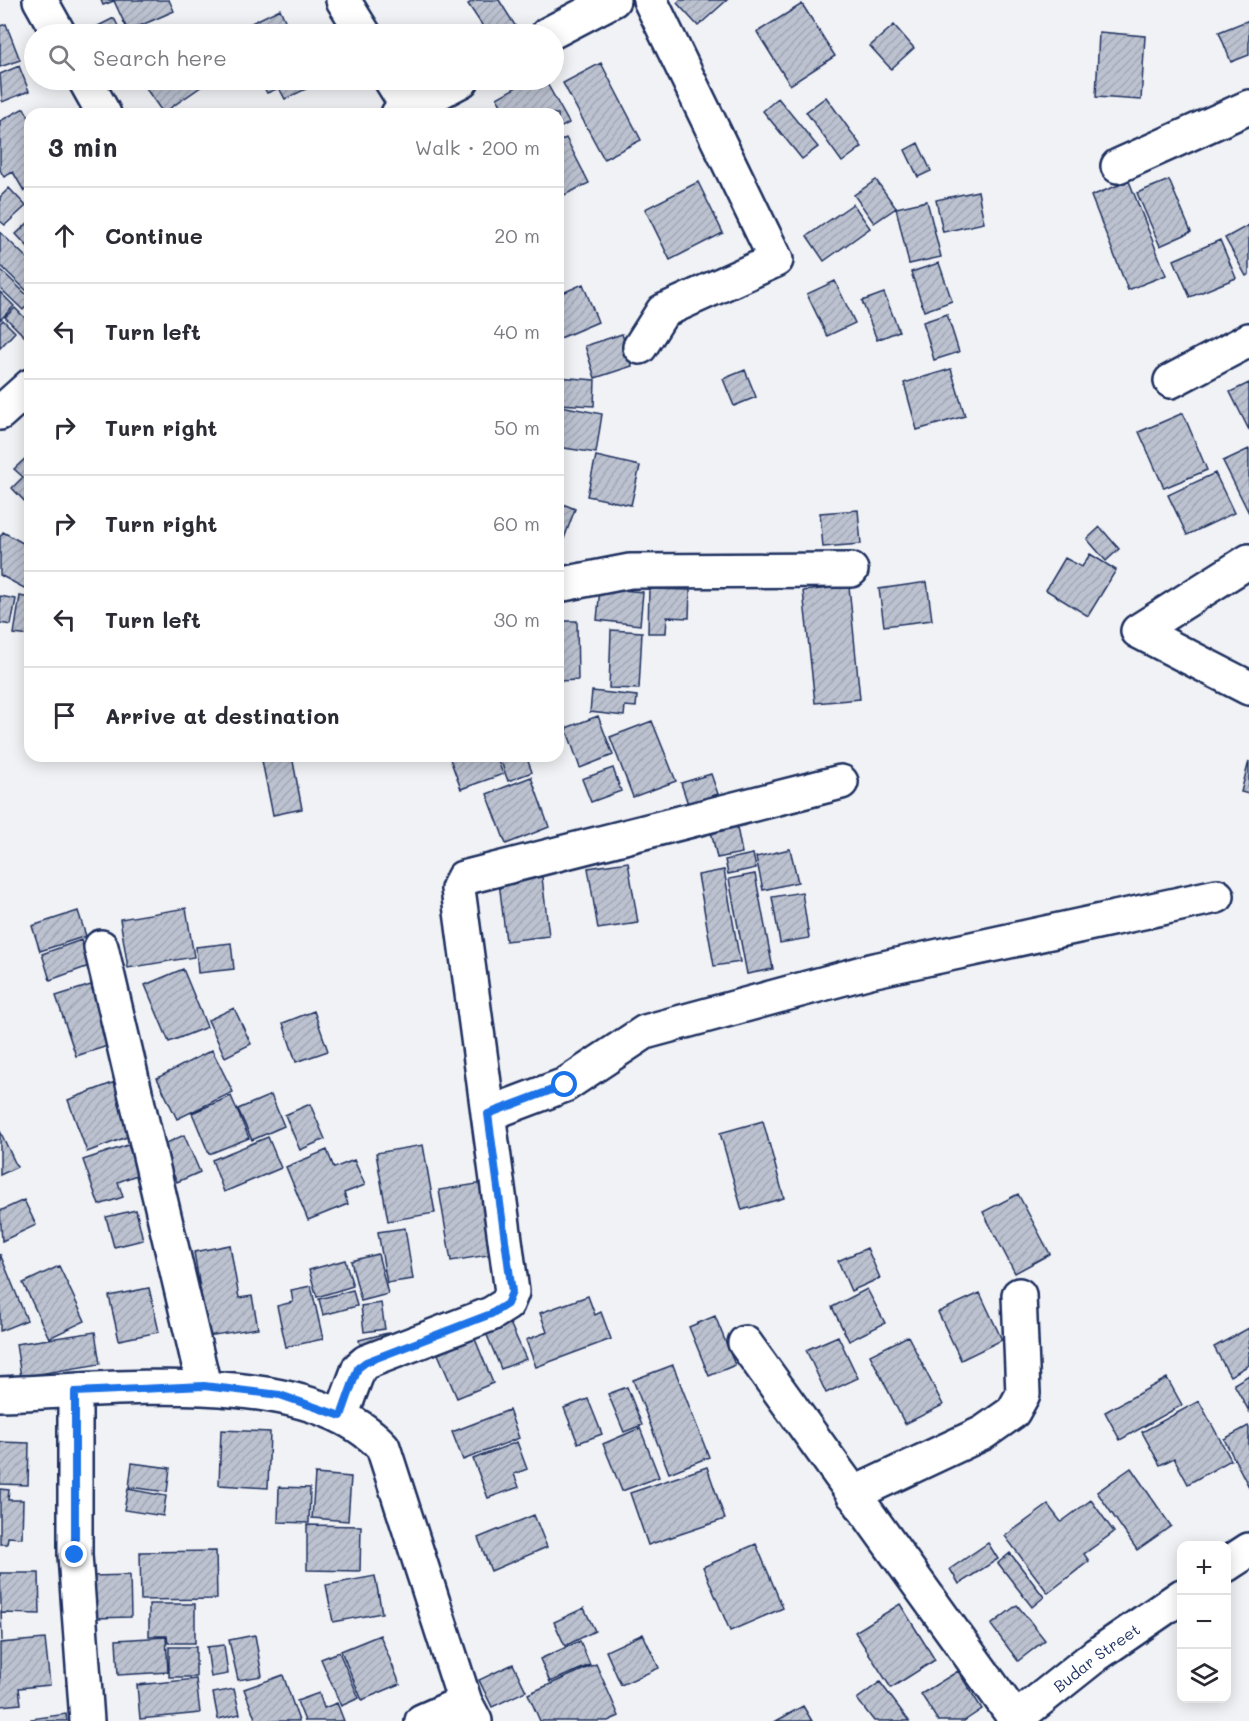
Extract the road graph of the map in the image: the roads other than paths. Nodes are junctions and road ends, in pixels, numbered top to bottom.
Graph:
1 (40, 0) edge
2 (343, 0) edge
3 (613, 0) edge
4 (650, 0) edge
5 (53, 24) edge
6 (358, 24) edge
7 (564, 26) edge
8 (91, 90) edge
9 (396, 90) edge
10 (444, 90) edge
11 (1249, 106) edge
12 (101, 108) edge
13 (404, 108) edge
14 (413, 108) edge
15 (1118, 166) dead end
16 (1249, 340) edge
17 (640, 346) dead end
18 (1171, 381) dead end
19 (24, 391) edge
20 (0, 413) edge
21 (1249, 561) edge
22 (851, 570) dead end
23 (564, 584) edge
24 (1249, 688) edge
25 (841, 782) dead end
26 (1217, 896) dead end
27 (101, 947) dead end
28 (488, 1114) junction
29 (1019, 1295) dead end
30 (745, 1343) dead end
31 (204, 1386) junction
32 (75, 1392) junction
33 (0, 1394) edge
34 (341, 1416) junction
35 (853, 1494) junction
36 (1249, 1550) edge
37 (1231, 1562) edge
38 (1177, 1599) edge
39 (470, 1711) edge
40 (1015, 1720) edge
41 (87, 1721) edge
42 (422, 1721) edge

1 - 5 street
2 - 6 street
3 - 7 street
4 - 17 street
8 - 12 street
9 - 13 street
10 - 14 street
11 - 15 street
16 - 18 street
19 - 20 street
21 - 24 street
22 - 23 street
25 - 28 street
26 - 28 street
27 - 31 street
28 - 34 street
29 - 35 street
30 - 35 street
31 - 32 street
31 - 34 street
32 - 33 street
32 - 41 street
34 - 39 street
35 - 40 street
36 - 37 street
38 - 40 street, Budar Street
39 - 42 street

